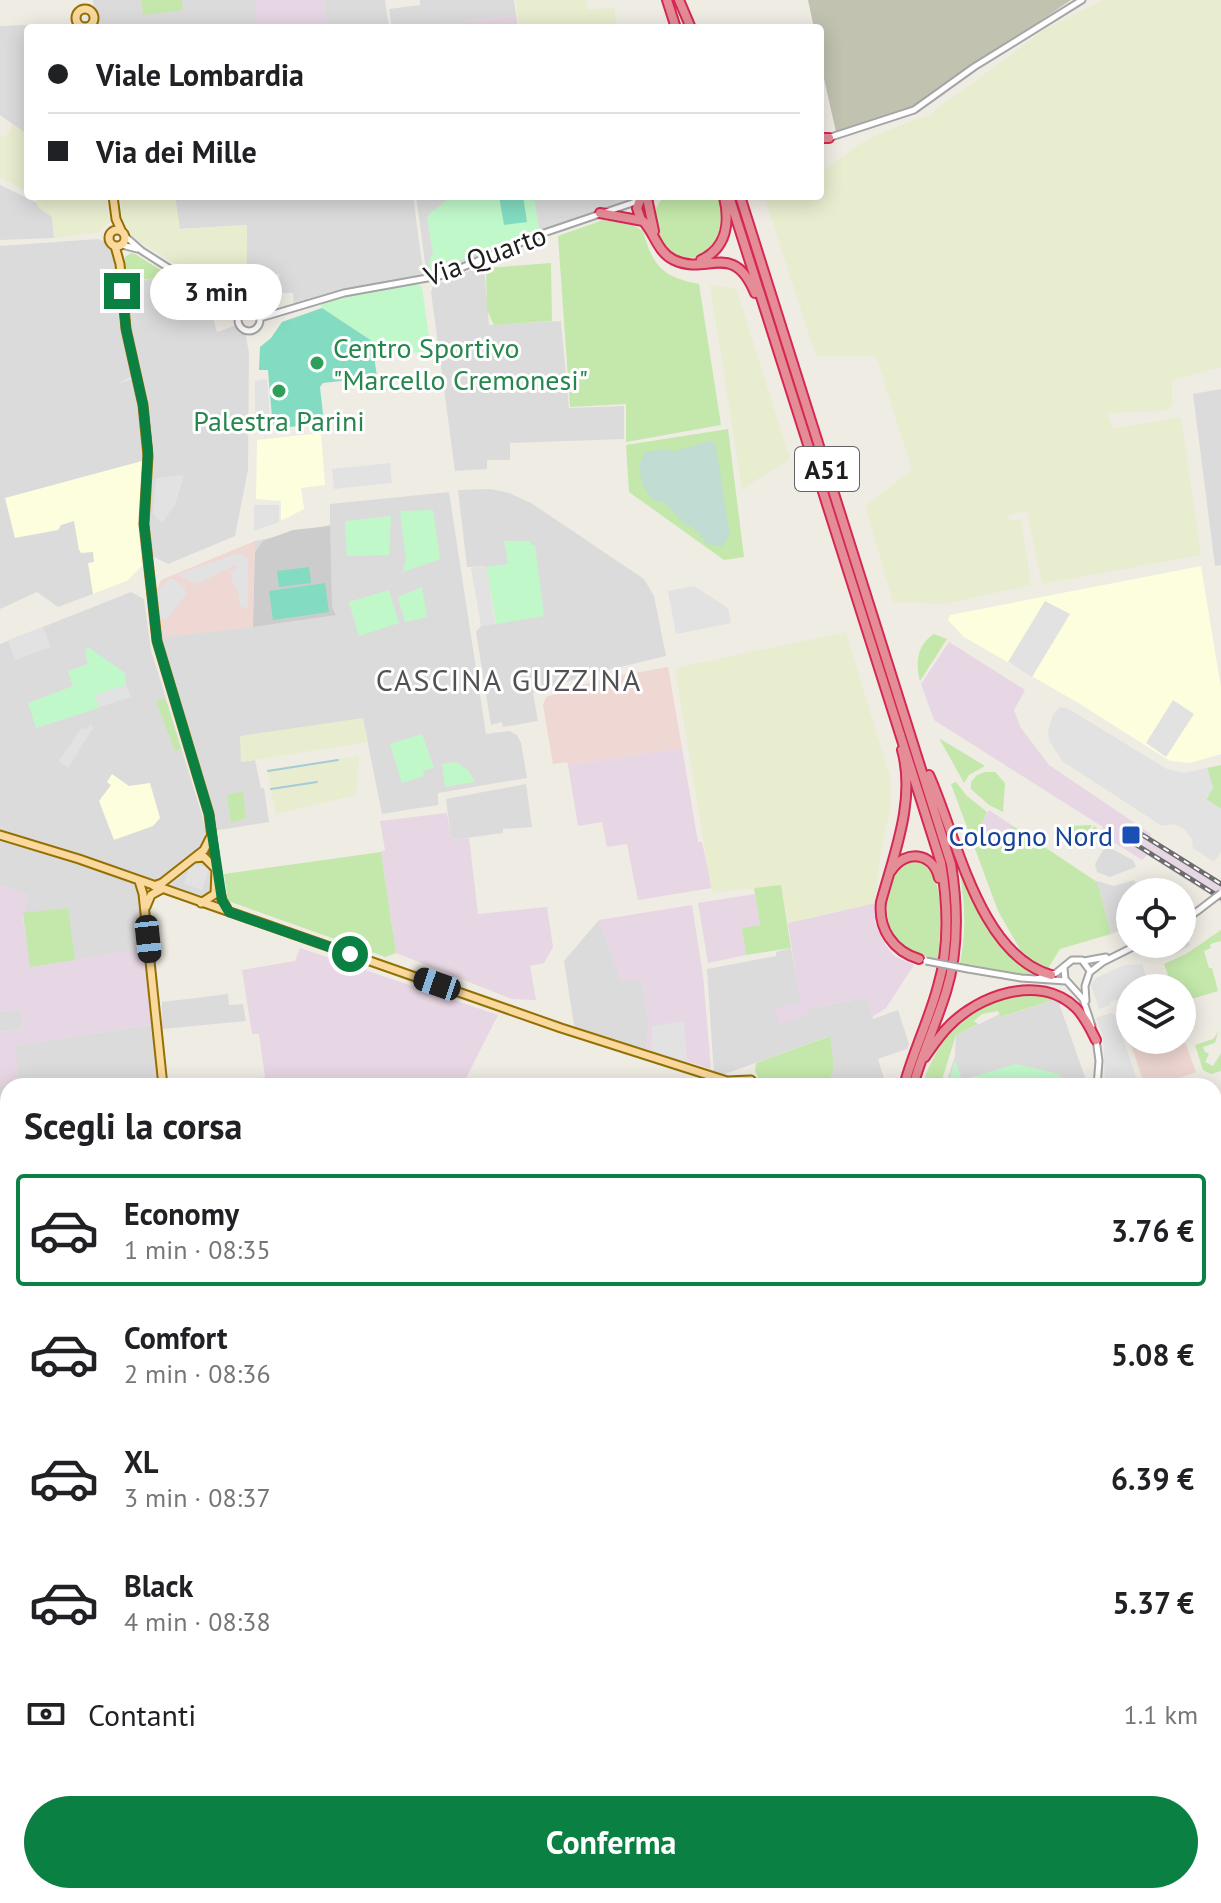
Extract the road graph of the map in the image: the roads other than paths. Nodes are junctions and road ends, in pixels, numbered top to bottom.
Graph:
1 (81, 0) edge
2 (92, 0) edge
3 (667, 0) edge
4 (679, 0) edge
5 (1082, 0) edge
6 (79, 12) junction
7 (94, 17) junction
8 (79, 24) edge
9 (89, 24) edge
10 (95, 24) edge
11 (675, 24) edge
12 (688, 24) edge
13 (827, 138) edge
14 (114, 200) edge
15 (641, 200) edge
16 (645, 200) edge
17 (648, 200) edge
18 (658, 200) edge
19 (726, 200) edge
20 (727, 200) edge
21 (741, 200) edge
22 (600, 213) junction
23 (651, 213) junction
24 (641, 220) junction
25 (119, 239) junction
26 (655, 240) junction
27 (691, 264) junction
28 (230, 307) junction
29 (248, 309) junction
30 (239, 316) junction
31 (259, 316) junction
32 (782, 359) junction
33 (874, 649) junction
34 (913, 742) junction
35 (212, 832) junction
36 (0, 835) edge
37 (192, 859) junction
38 (216, 869) junction
39 (177, 870) junction
40 (888, 875) junction
41 (217, 880) junction
42 (149, 892) junction
43 (172, 893) junction
44 (1221, 893) edge
45 (201, 903) junction
46 (229, 912) junction
47 (1196, 912) edge
48 (945, 951) junction
49 (1116, 954) edge
50 (1116, 954) edge
51 (922, 960) joint
52 (1084, 961) junction
53 (1064, 968) junction
54 (1090, 973) junction
55 (1051, 975) junction
56 (1037, 979) junction
57 (1087, 980) junction
58 (1070, 983) junction
59 (1086, 1006) junction
60 (1096, 1040) junction
61 (918, 1068) junction
62 (162, 1078) edge
63 (717, 1078) edge
64 (907, 1078) edge
65 (915, 1078) edge
66 (1098, 1078) edge

1 - 6 main road
2 - 7 main road
3 - 11 highway
4 - 12 highway
5 - 13 street
6 - 7 main road
6 - 8 main road
7 - 9 main road
7 - 10 main road
14 - 25 main road
15 - 22 street, Via Quarto
16 - 24 highway
17 - 23 highway
18 - 23 highway
19 - 27 highway
20 - 32 highway, A51
21 - 34 highway, A51
22 - 24 highway
22 - 31 street, Via Quarto
23 - 26 highway
24 - 26 highway
25 - 28 street
25 - 35 main road
26 - 27 highway
27 - 32 highway
28 - 29 street
28 - 30 street
29 - 30 street
29 - 31 street
30 - 31 street
32 - 33 highway, A51
33 - 40 highway
33 - 48 highway, A51
34 - 55 highway
34 - 61 highway, A51
35 - 37 main road
35 - 38 main road
36 - 42 main road
37 - 38 main road
37 - 39 main road
38 - 41 main road
39 - 42 main road
39 - 43 main road
40 - 48 highway
40 - 51 highway
41 - 45 main road
41 - 46 main road
42 - 43 main road
42 - 62 main road
43 - 45 main road
44 - 47 street, bridge
45 - 46 main road
46 - 63 main road
48 - 64 highway, A51
49 - 52 street
50 - 54 street
51 - 56 street, bridge
52 - 53 street
52 - 54 street
53 - 55 street
53 - 58 street
54 - 57 street
55 - 56 street
56 - 58 street
57 - 58 street
57 - 59 street
58 - 59 street
59 - 60 street
60 - 61 highway
60 - 66 street
61 - 65 highway, A51

